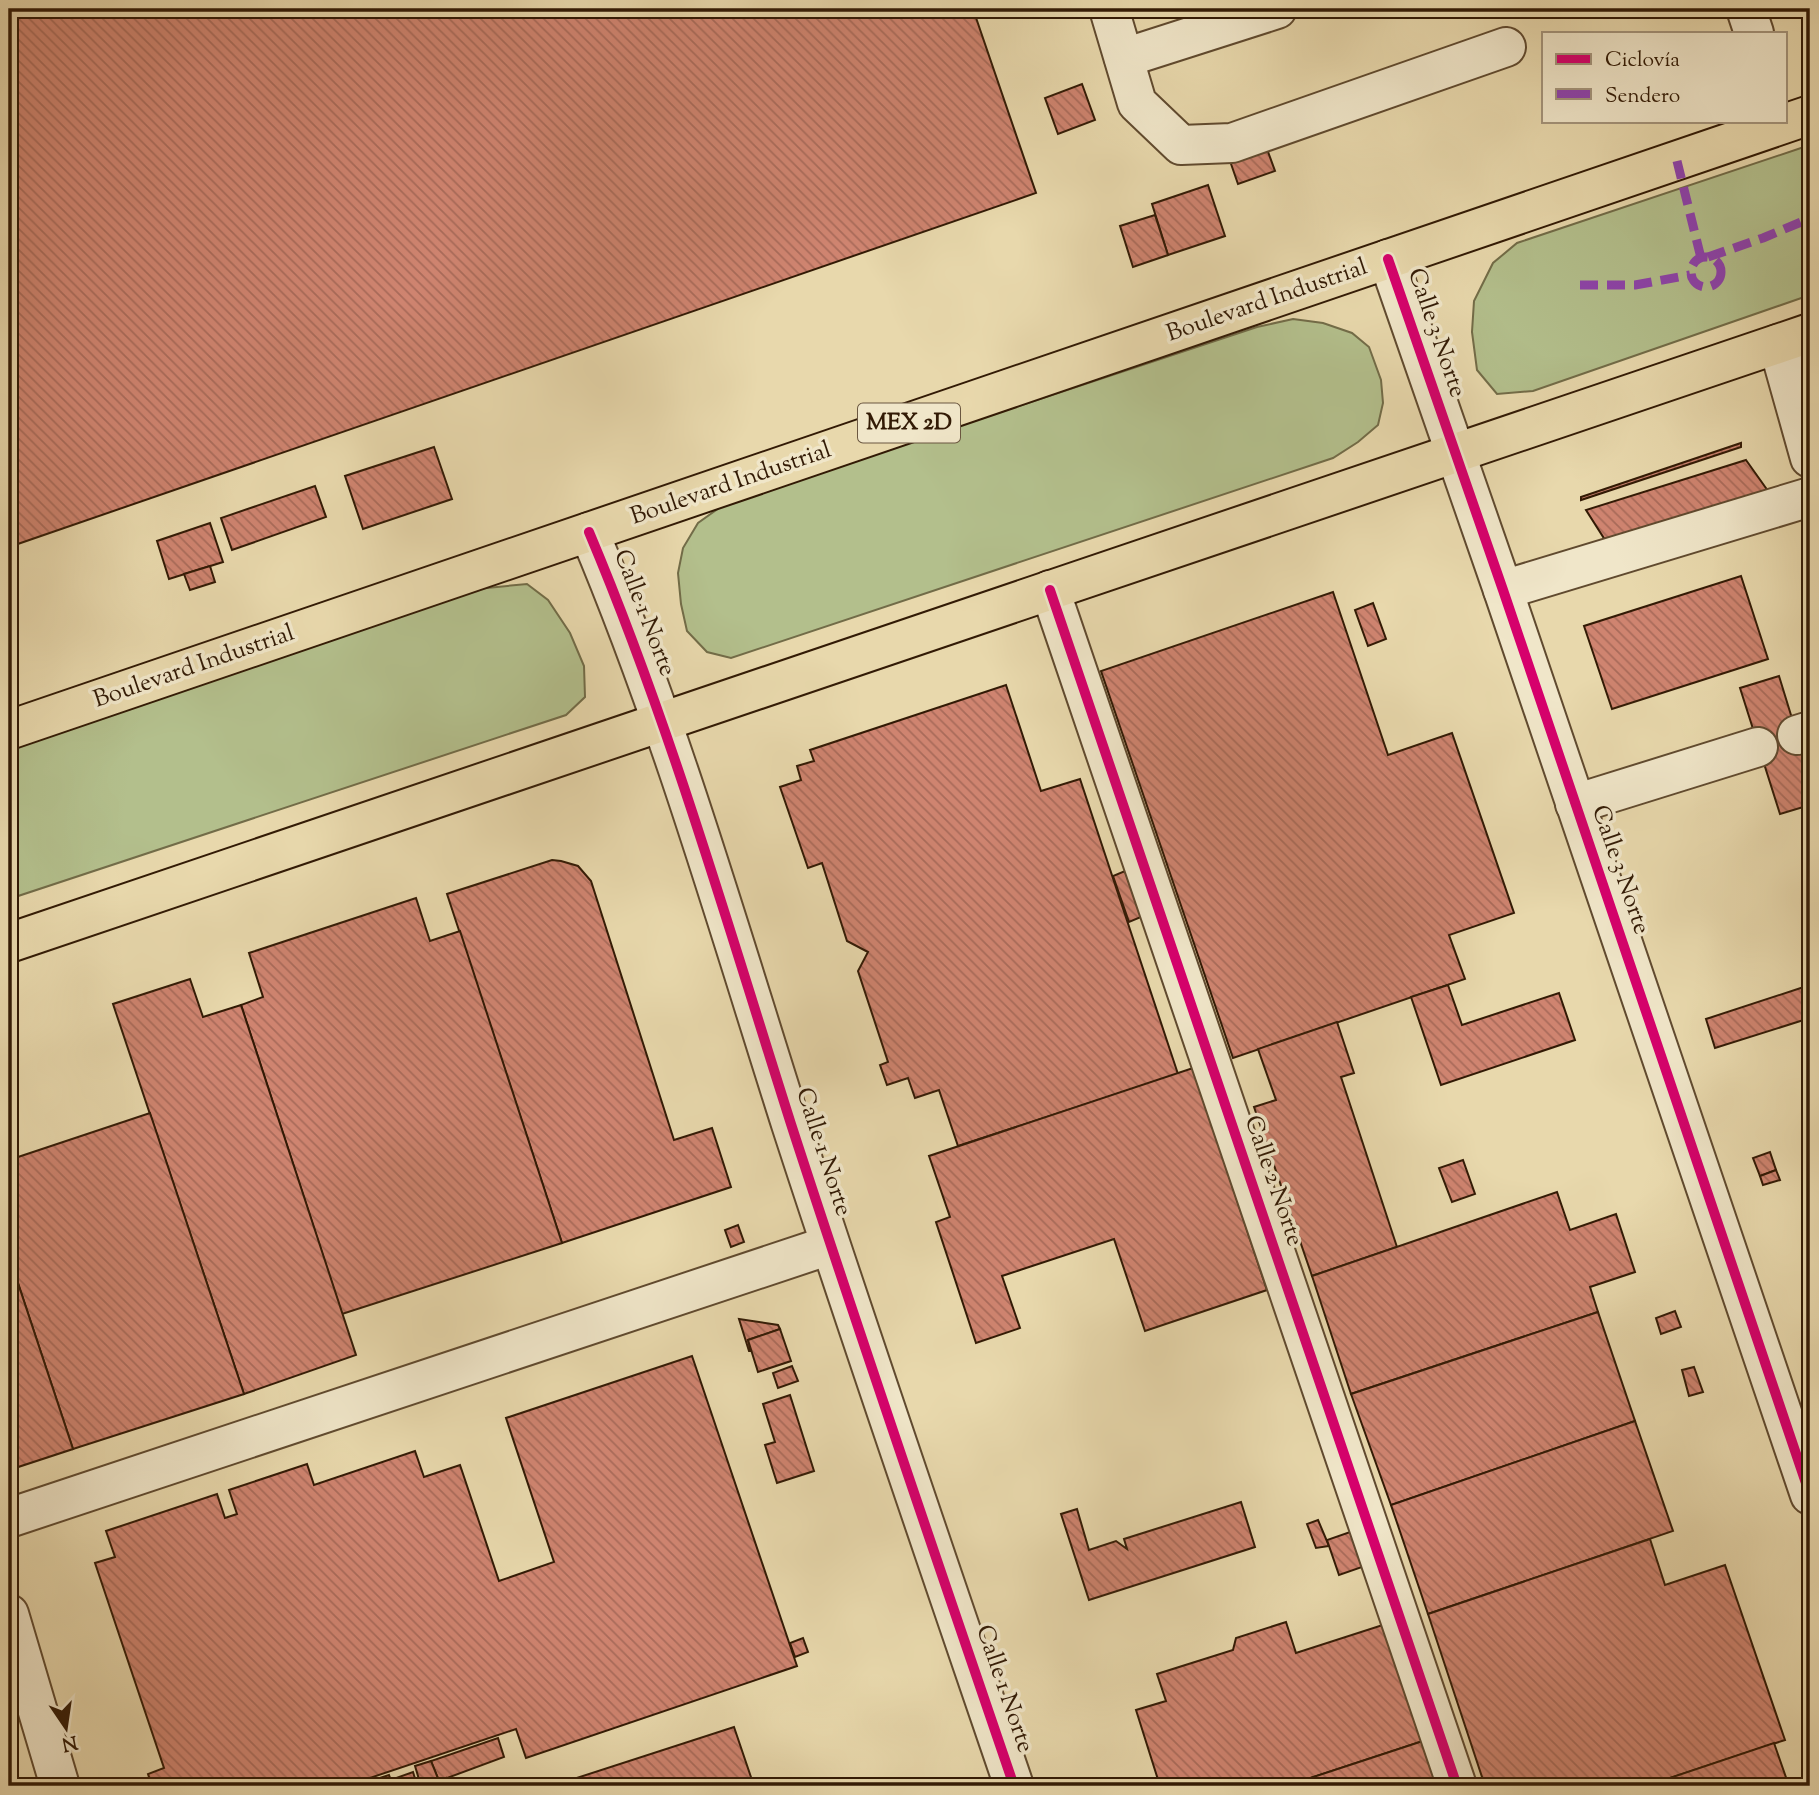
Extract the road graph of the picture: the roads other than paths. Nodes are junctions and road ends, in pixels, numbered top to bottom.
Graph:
1 (1109, 9) edge
2 (1277, 9) edge
3 (1746, 9) edge
4 (1754, 32) edge
5 (1506, 47) dead end
6 (1124, 58) junction
7 (1786, 122) edge
8 (1388, 259) junction
9 (1794, 338) edge
10 (1456, 453) junction
11 (1810, 458) edge
12 (1810, 496) edge
13 (589, 532) junction
14 (1050, 590) junction
15 (1503, 590) junction
16 (662, 722) junction
17 (9, 730) edge
18 (1758, 747) dead end
19 (1575, 804) junction
20 (9, 943) edge
21 (831, 1245) junction
22 (1810, 1495) edge
23 (9, 1518) edge
24 (9, 1614) edge
25 (60, 1786) edge
26 (1014, 1786) edge
27 (1457, 1786) edge

1 - 6 street
2 - 6 street
3 - 4 street
5 - 6 street
7 - 8 highway, Boulevard Industrial / MEX 2D
8 - 10 street, Calle 3 Norte
8 - 13 highway, Boulevard Industrial / MEX 2D
9 - 10 highway
9 - 11 street
10 - 14 highway
10 - 15 street, Calle 3 Norte
12 - 15 street
13 - 16 street, Calle 1 Norte
13 - 17 highway, Boulevard Industrial / MEX 2D
14 - 16 highway
14 - 27 street, Calle 2 Norte
15 - 19 street, Calle 3 Norte
16 - 20 highway
16 - 21 street, Calle 1 Norte
18 - 19 street
19 - 22 street, Calle 3 Norte
21 - 23 street
21 - 26 street, Calle 1 Norte
24 - 25 street

